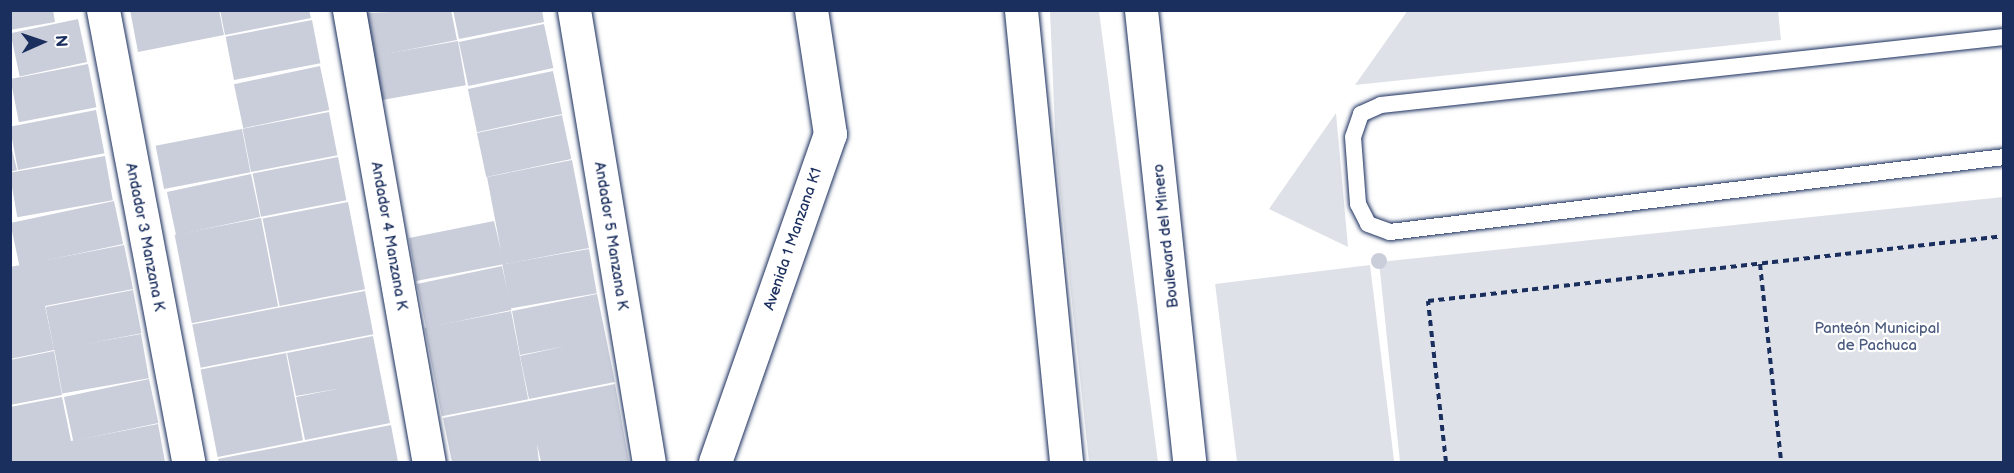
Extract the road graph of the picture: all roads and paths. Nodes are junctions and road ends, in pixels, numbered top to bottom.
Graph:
1 (103, 10) edge
2 (349, 10) edge
3 (574, 10) edge
4 (811, 10) edge
5 (1021, 10) edge
6 (1141, 10) edge
7 (2004, 38) edge
8 (2004, 157) edge
9 (2004, 236) edge
10 (1760, 264) junction
11 (188, 462) edge
12 (429, 462) edge
13 (649, 462) edge
14 (715, 462) edge
15 (1066, 462) edge
16 (1189, 462) edge
17 (1446, 462) edge
18 (1780, 462) edge

1 - 11 street, Andador 3 Manzana K
2 - 12 street, Andador 4 Manzana K
3 - 13 street, Andador 5 Manzana K
4 - 14 street, Avenida 1 Manzana K1
5 - 15 street
6 - 16 street, Boulevard del Minero
7 - 8 lane
9 - 10 path
10 - 17 path
10 - 18 path

